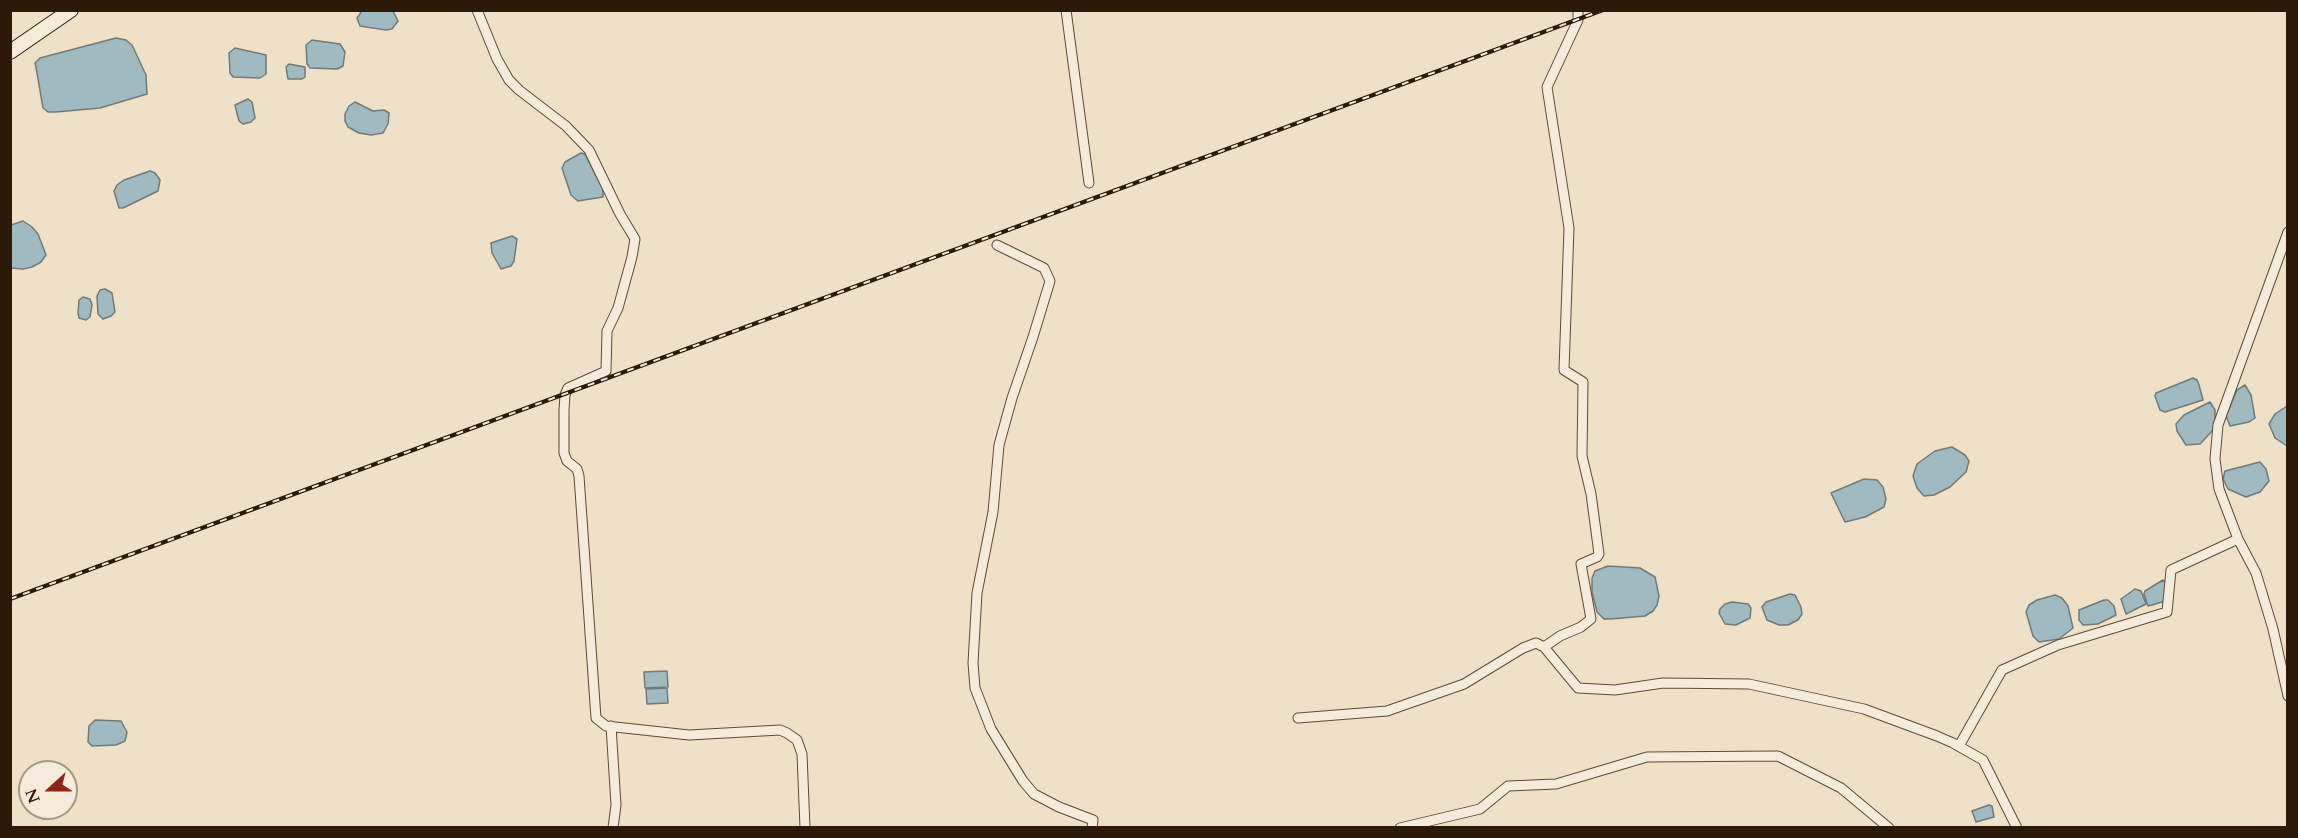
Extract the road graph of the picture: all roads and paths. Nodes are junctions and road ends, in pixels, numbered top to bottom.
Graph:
1 (71, 10) edge
2 (477, 10) edge
3 (1066, 10) edge
4 (1578, 10) edge
5 (10, 52) edge
6 (1089, 183) dead end
7 (2288, 232) edge
8 (997, 245) dead end
9 (2238, 539) junction
10 (1544, 647) junction
11 (2288, 696) edge
12 (1298, 718) dead end
13 (611, 726) junction
14 (1959, 746) junction
15 (613, 828) edge
16 (805, 828) edge
17 (1092, 828) edge
18 (1400, 828) edge
19 (1889, 828) edge
20 (2017, 828) edge

1 - 5 main road
2 - 13 street
3 - 6 street
4 - 10 street
7 - 9 street
8 - 17 street
9 - 11 street
9 - 14 street
10 - 12 street
10 - 14 street
13 - 15 street
13 - 16 street
14 - 20 street
18 - 19 street

